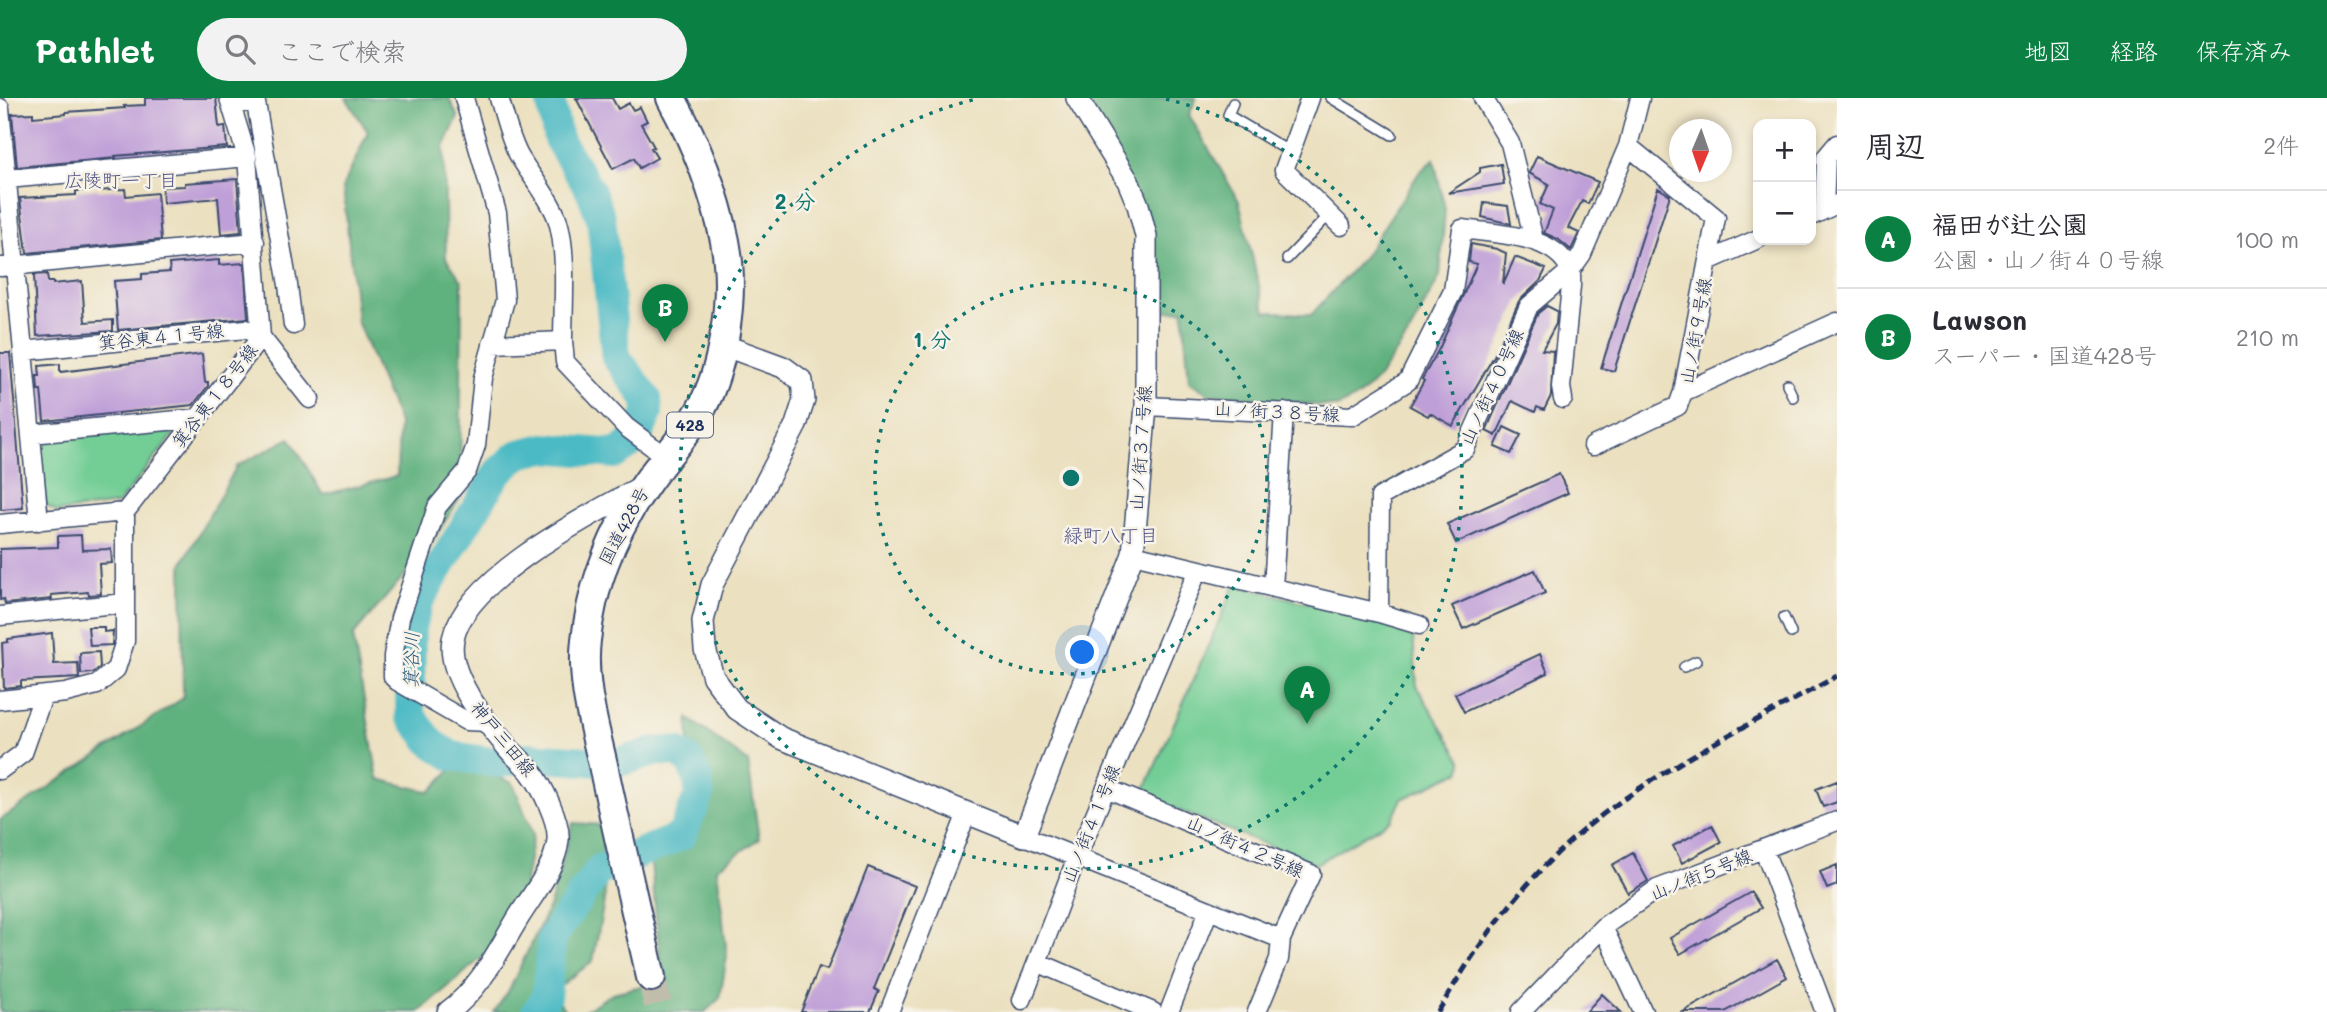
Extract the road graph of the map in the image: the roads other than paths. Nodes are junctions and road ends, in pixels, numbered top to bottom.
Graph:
1 (464, 98) edge
2 (499, 98) edge
3 (671, 98) edge
4 (1077, 98) edge
5 (1310, 98) edge
6 (1331, 98) edge
7 (1483, 98) edge
8 (1640, 98) edge
9 (230, 99) edge
10 (1233, 103) dead end
11 (0, 108) edge
12 (1392, 135) dead end
13 (1837, 144) edge
14 (1628, 146) junction
15 (1290, 152) junction
16 (247, 157) junction
17 (7, 179) junction
18 (1824, 210) edge
19 (1336, 220) joint
20 (1534, 240) junction
21 (1753, 241) edge
22 (256, 242) junction
23 (1287, 259) dead end
24 (1708, 261) junction
25 (8, 266) edge
26 (1570, 271) junction
27 (1837, 322) edge
28 (293, 326) dead end
29 (261, 337) junction
30 (563, 341) junction
31 (492, 344) junction
32 (723, 345) junction
33 (23, 351) junction
34 (1787, 384) dead end
35 (1683, 392) junction
36 (1793, 397) dead end
37 (310, 399) dead end
38 (1563, 399) dead end
39 (1146, 406) junction
40 (1284, 412) junction
41 (199, 418) junction
42 (31, 434) junction
43 (1594, 446) dead end
44 (659, 450) junction
45 (645, 485) junction
46 (125, 513) junction
47 (39, 521) junction
48 (0, 524) edge
49 (1133, 555) junction
50 (1198, 570) junction
51 (1273, 588) junction
52 (125, 603) junction
53 (1379, 613) junction
54 (0, 616) edge
55 (1784, 617) dead end
56 (1419, 625) dead end
57 (1791, 633) dead end
58 (1696, 661) dead end
59 (1684, 667) dead end
60 (43, 695) junction
61 (0, 700) edge
62 (488, 722) junction
63 (0, 770) edge
64 (1106, 788) junction
65 (967, 813) junction
66 (1837, 821) edge
67 (1024, 836) junction
68 (1764, 849) junction
69 (1077, 857) junction
70 (1209, 911) junction
71 (1603, 928) junction
72 (1281, 939) junction
73 (1037, 962) junction
74 (651, 977) tunnel mouth
75 (1022, 1000) dead end
76 (448, 1012) edge
77 (889, 1012) edge
78 (1153, 1012) edge
79 (1169, 1012) edge
80 (1257, 1012) edge
81 (1521, 1012) edge
82 (1643, 1012) edge
83 (1825, 1012) edge

1 - 31 street
2 - 30 street
3 - 32 highway, 国道428号 / 428
4 - 39 street, 山ノ街３７号線
5 - 15 street
6 - 12 lane
7 - 20 street
8 - 14 street, 山ノ街４０号線
9 - 16 street, 箕谷東１８号線
9 - 28 street, 箕谷東１８号線
10 - 15 lane
11 - 17 street
13 - 18 street
14 - 24 street, 山ノ街９号線
14 - 26 street, 山ノ街４０号線
15 - 19 street
16 - 17 street
16 - 22 street, 箕谷東１８号線
17 - 25 street
19 - 23 lane
20 - 26 street, 山ノ街３８号線
20 - 40 street, 山ノ街３８号線
21 - 24 street
22 - 25 street
22 - 29 street, 箕谷東１８号線
24 - 35 street, 山ノ街９号線
25 - 33 street
26 - 38 street
26 - 53 street, 山ノ街４０号線
27 - 35 street, 山ノ街９号線
29 - 33 street, 箕谷東４１号線
29 - 37 street
29 - 41 street, 箕谷東１８号線
30 - 31 street
30 - 44 street
31 - 62 street
32 - 44 highway, 国道428号 / 428
32 - 65 street
33 - 42 street
34 - 36 lane
35 - 43 street
39 - 40 street, 山ノ街３８号線
39 - 49 street, 山ノ街３７号線
40 - 51 street
41 - 42 street
41 - 46 street, 箕谷東１８号線
42 - 47 street
44 - 45 highway, 国道428号 / 428
45 - 62 street, 神戸三田線
45 - 74 highway, 国道428号 / 428
46 - 47 street
46 - 52 street
47 - 48 street
49 - 50 street
49 - 67 street, 山ノ街３７号線
50 - 51 street
50 - 64 street, 山ノ街４１号線
51 - 53 street
52 - 54 street
52 - 60 street
53 - 56 street
55 - 57 lane
58 - 59 lane
60 - 61 street
60 - 63 street
62 - 76 street, 神戸三田線
64 - 69 street, 山ノ街４１号線
64 - 72 street, 山ノ街４２号線
65 - 67 street
65 - 77 street
66 - 68 street, 山ノ街５号線
67 - 69 street
68 - 71 street, 山ノ街５号線
68 - 83 street
69 - 70 street
69 - 73 street, 山ノ街４１号線
70 - 72 street
70 - 79 street
71 - 81 street, 山ノ街５号線
71 - 82 street
72 - 80 street
73 - 75 street, 山ノ街４１号線
73 - 78 street

